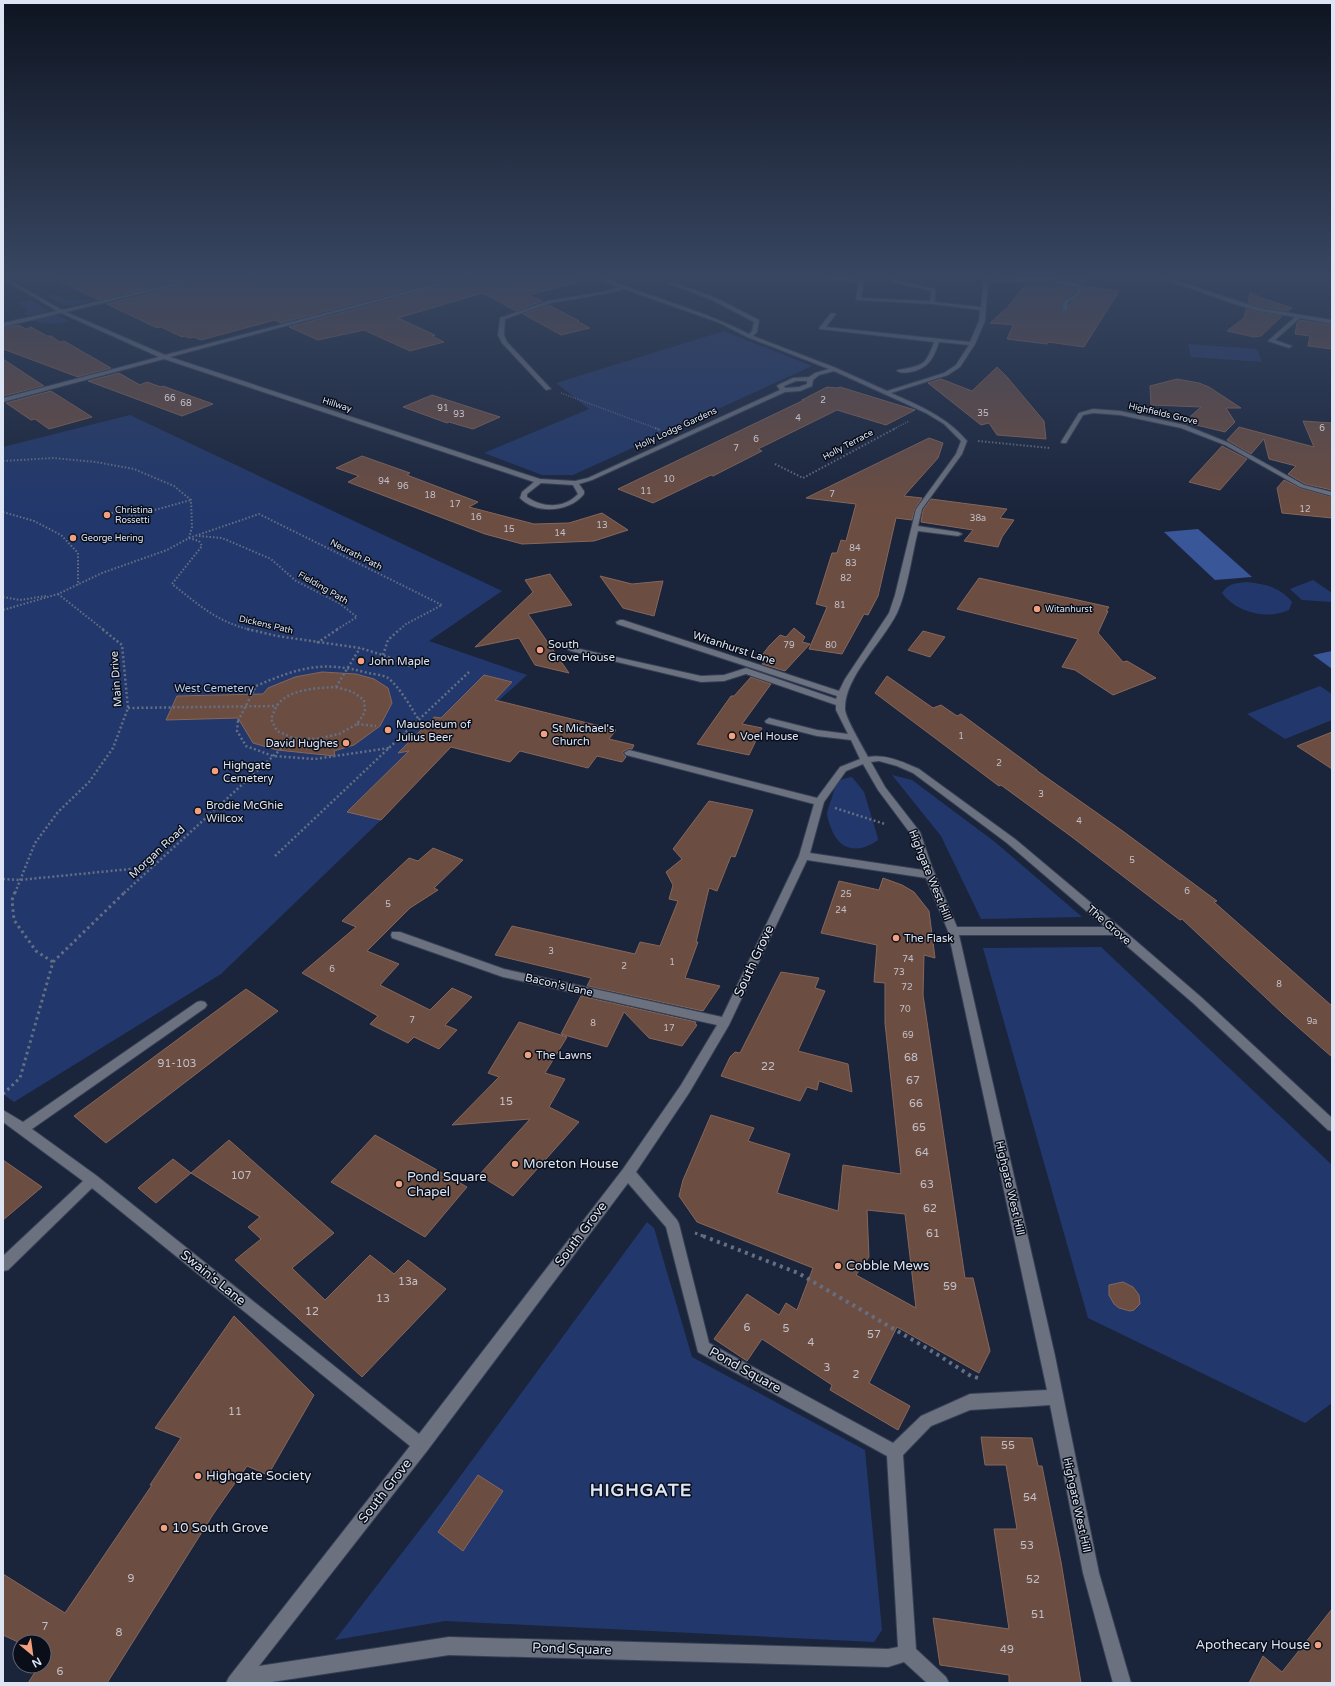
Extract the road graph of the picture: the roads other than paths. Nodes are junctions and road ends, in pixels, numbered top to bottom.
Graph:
1 (157, 354) edge
2 (177, 354) edge
3 (516, 354) edge
4 (795, 354) edge
5 (932, 354) edge
6 (966, 354) edge
7 (164, 357) junction
8 (834, 369) junction
9 (900, 371) dead end
10 (810, 379) junction
11 (548, 389) road end
12 (784, 390) junction
13 (886, 393) junction
14 (3, 400) edge
15 (1064, 442) road end
16 (539, 481) junction
17 (575, 483) junction
18 (1332, 494) edge
19 (914, 528) junction
20 (958, 534) dead end
21 (620, 622) dead end
22 (571, 649) dead end
23 (841, 699) junction
24 (769, 721) dead end
25 (854, 738) junction
26 (629, 753) dead end
27 (865, 760) junction
28 (819, 802) junction
29 (804, 856) junction
30 (931, 875) junction
31 (953, 931) junction
32 (1116, 931) junction
33 (396, 935) dead end
34 (202, 1005) dead end
35 (725, 1022) junction
36 (3, 1115) edge
37 (1332, 1126) edge
38 (23, 1129) junction
39 (628, 1173) junction
40 (92, 1180) junction
41 (3, 1265) edge
42 (1055, 1397) junction
43 (421, 1445) junction
44 (895, 1452) junction
45 (907, 1653) junction
46 (238, 1681) edge
47 (940, 1683) edge
48 (1122, 1683) edge

1 - 7 street, Hillway
2 - 7 street
3 - 11 street
4 - 8 street
5 - 9 street
6 - 13 street
7 - 14 street
7 - 16 street, Hillway
8 - 10 street, Holly Lodge Gardens
8 - 13 street
10 - 12 street, Holly Lodge Gardens
10 - 12 street, Holly Lodge Gardens
12 - 17 street, Holly Lodge Gardens
13 - 19 street
15 - 18 street, Highfields Grove
16 - 17 street, Holly Lodge Gardens
16 - 17 street
19 - 20 street
19 - 23 street
21 - 23 street, Witanhurst Lane
22 - 23 street
23 - 25 street, Highgate West Hill
24 - 25 street
25 - 27 street, Highgate West Hill
26 - 28 street
27 - 28 street, South Grove
27 - 30 street, Highgate West Hill
27 - 32 street, The Grove
28 - 29 street, South Grove
29 - 30 street
29 - 35 street, South Grove
30 - 31 street, Highgate West Hill
31 - 32 street
31 - 42 street, Highgate West Hill
32 - 37 street, The Grove
33 - 35 street, Bacon's Lane
34 - 38 street
35 - 39 street, South Grove
36 - 38 street, Swain's Lane
38 - 40 street, Swain's Lane
39 - 43 street, South Grove
39 - 44 street, Pond Square
40 - 41 street
40 - 43 street, Swain's Lane
42 - 44 street
42 - 48 street, Highgate West Hill
43 - 46 street, South Grove
44 - 45 street
45 - 46 street, Pond Square
45 - 47 street

